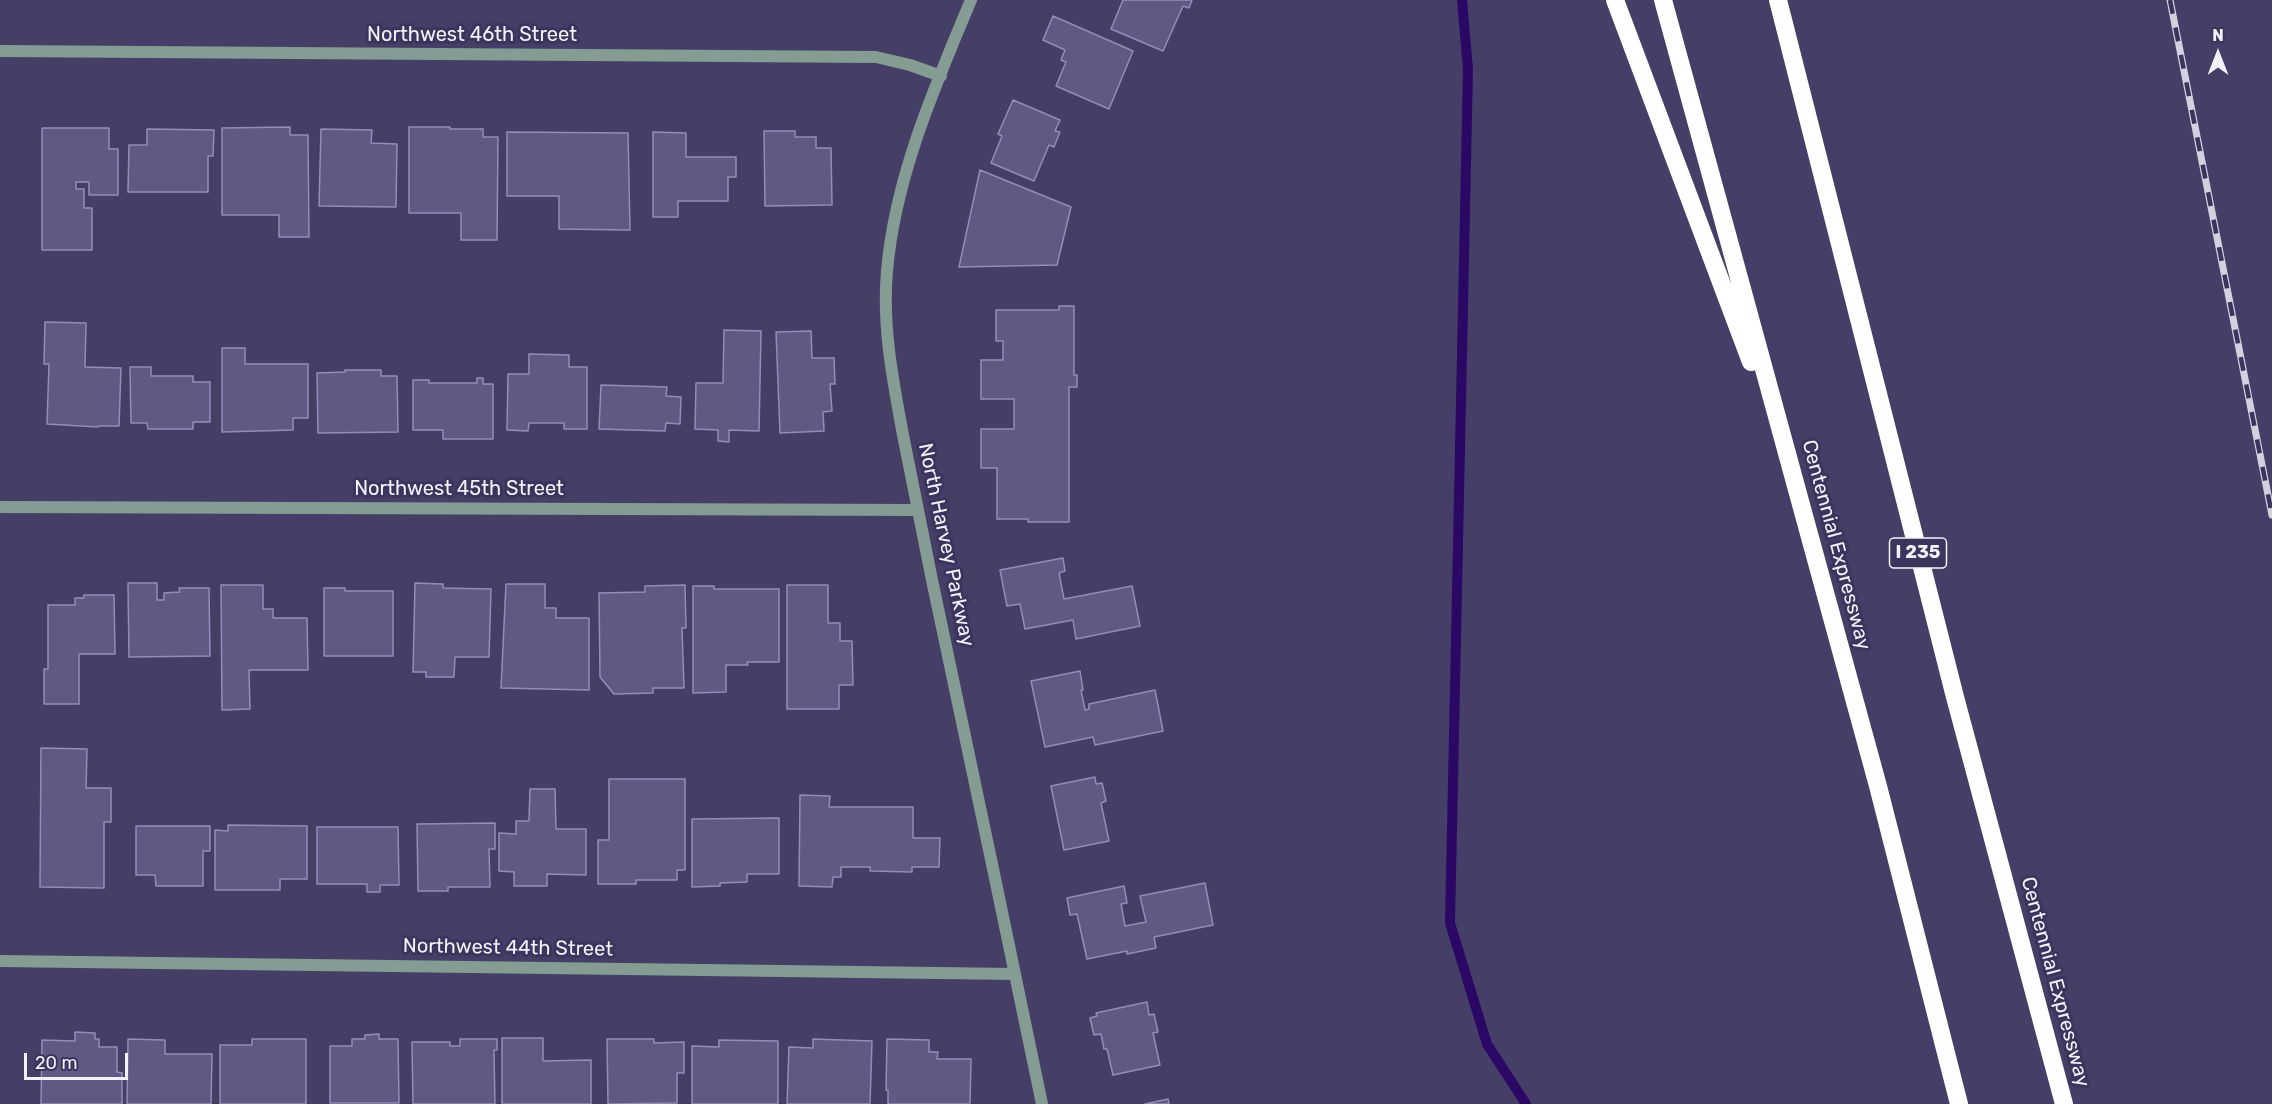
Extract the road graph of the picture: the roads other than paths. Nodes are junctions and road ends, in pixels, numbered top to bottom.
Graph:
1 (971, 0) edge
2 (1615, 0) edge
3 (1663, 0) edge
4 (1778, 0) edge
5 (0, 51) edge
6 (941, 76) junction
7 (1792, 470) junction
8 (0, 507) edge
9 (918, 510) junction
10 (0, 961) edge
11 (1015, 974) junction
12 (1042, 1104) edge
13 (1959, 1104) edge
14 (2064, 1104) edge

1 - 6 street, North Harvey Parkway
2 - 7 highway
3 - 7 highway, Centennial Expressway
4 - 14 highway, Centennial Expressway / I 235
5 - 6 street, Northwest 46th Street
6 - 9 street, North Harvey Parkway
7 - 13 highway, Centennial Expressway
8 - 9 street, Northwest 45th Street
9 - 11 street, North Harvey Parkway
10 - 11 street, Northwest 44th Street
11 - 12 street, North Harvey Parkway

